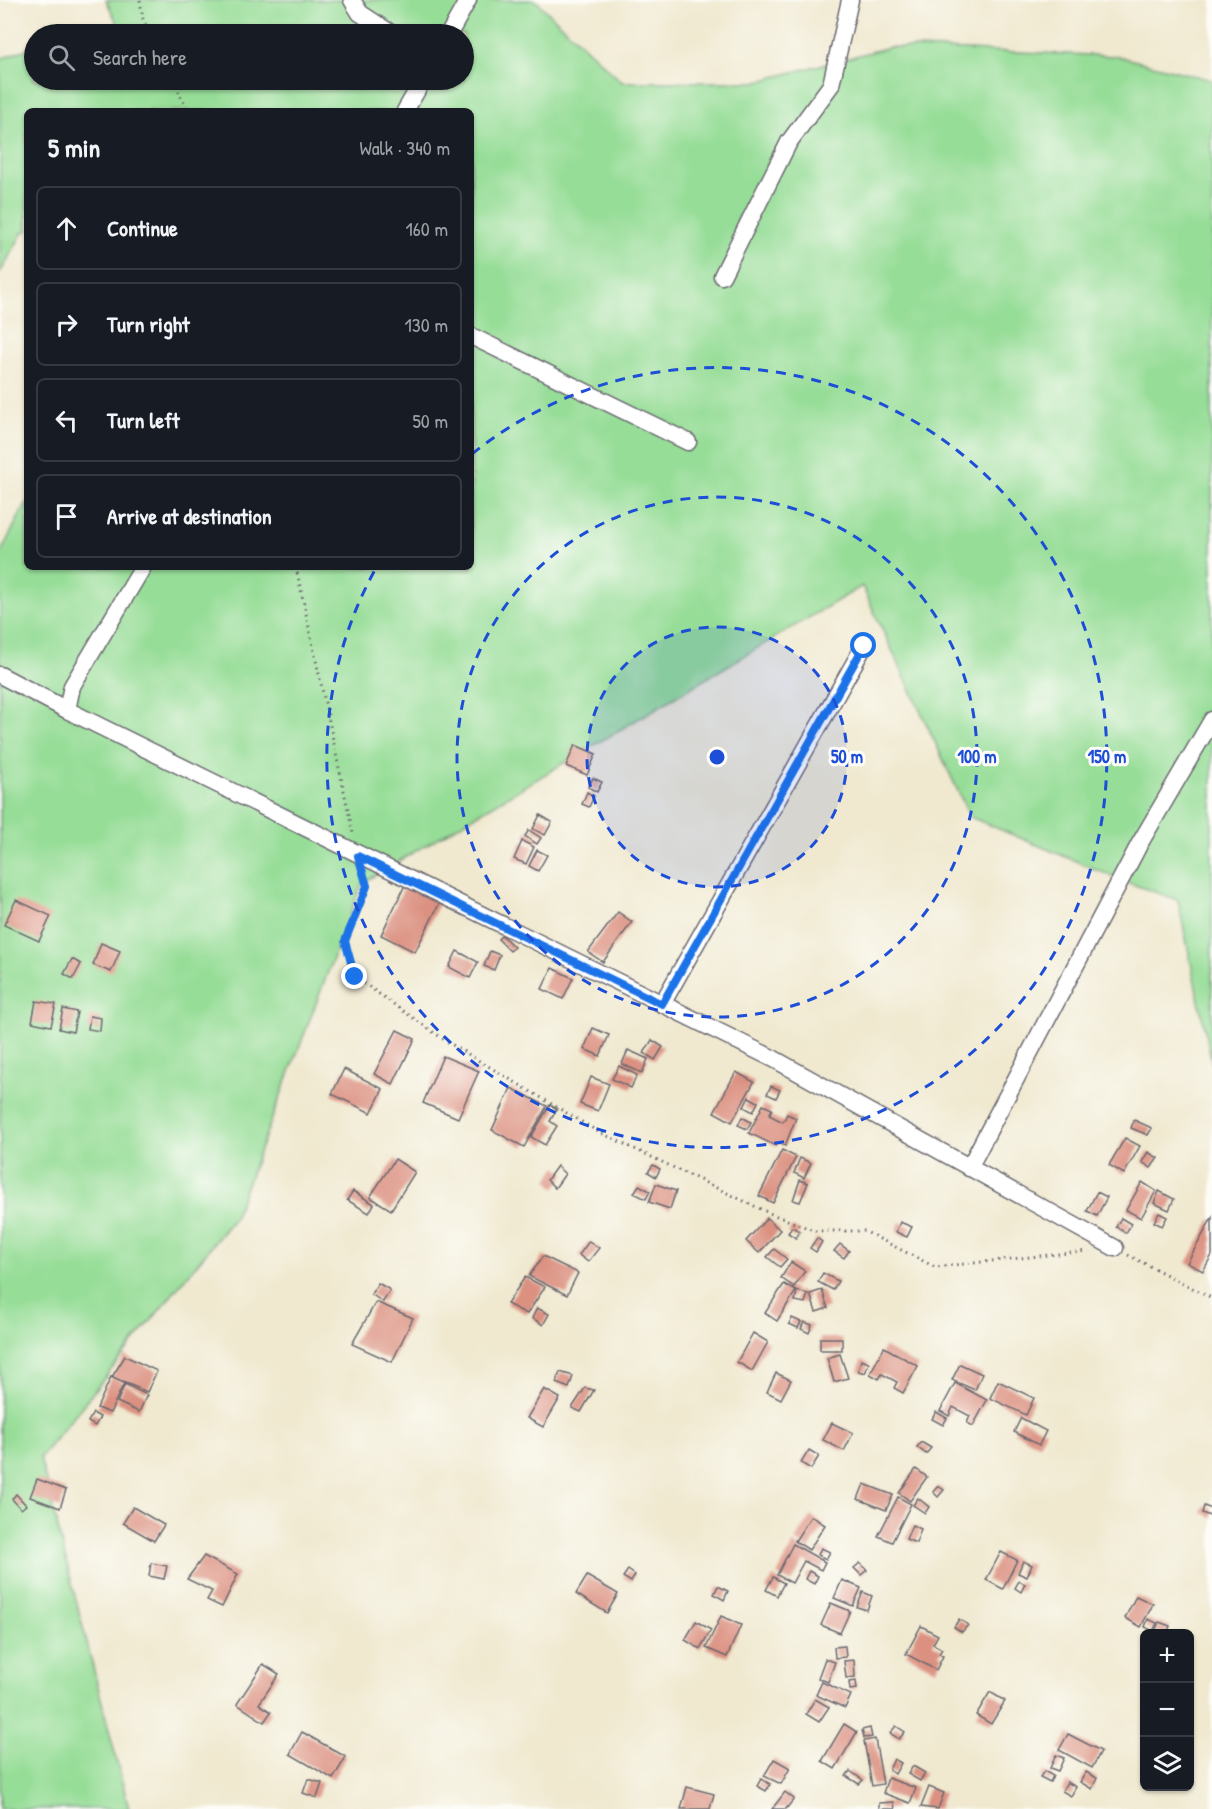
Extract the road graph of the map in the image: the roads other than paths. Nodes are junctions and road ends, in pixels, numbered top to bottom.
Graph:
1 (352, 0) edge
2 (468, 0) edge
3 (850, 0) edge
4 (377, 24) edge
5 (455, 24) edge
6 (417, 90) edge
7 (407, 108) edge
8 (722, 276) dead end
9 (474, 337) edge
10 (688, 442) dead end
11 (140, 570) edge
12 (864, 646) dead end
13 (0, 675) edge
14 (67, 710) junction
15 (1212, 720) edge
16 (662, 1004) junction
17 (969, 1168) junction
18 (1115, 1248) road end

1 - 4 street
2 - 5 street
3 - 8 street
6 - 7 street
9 - 10 street
11 - 14 street
12 - 16 street
13 - 14 street
14 - 16 street
15 - 17 street
16 - 17 street
17 - 18 street

